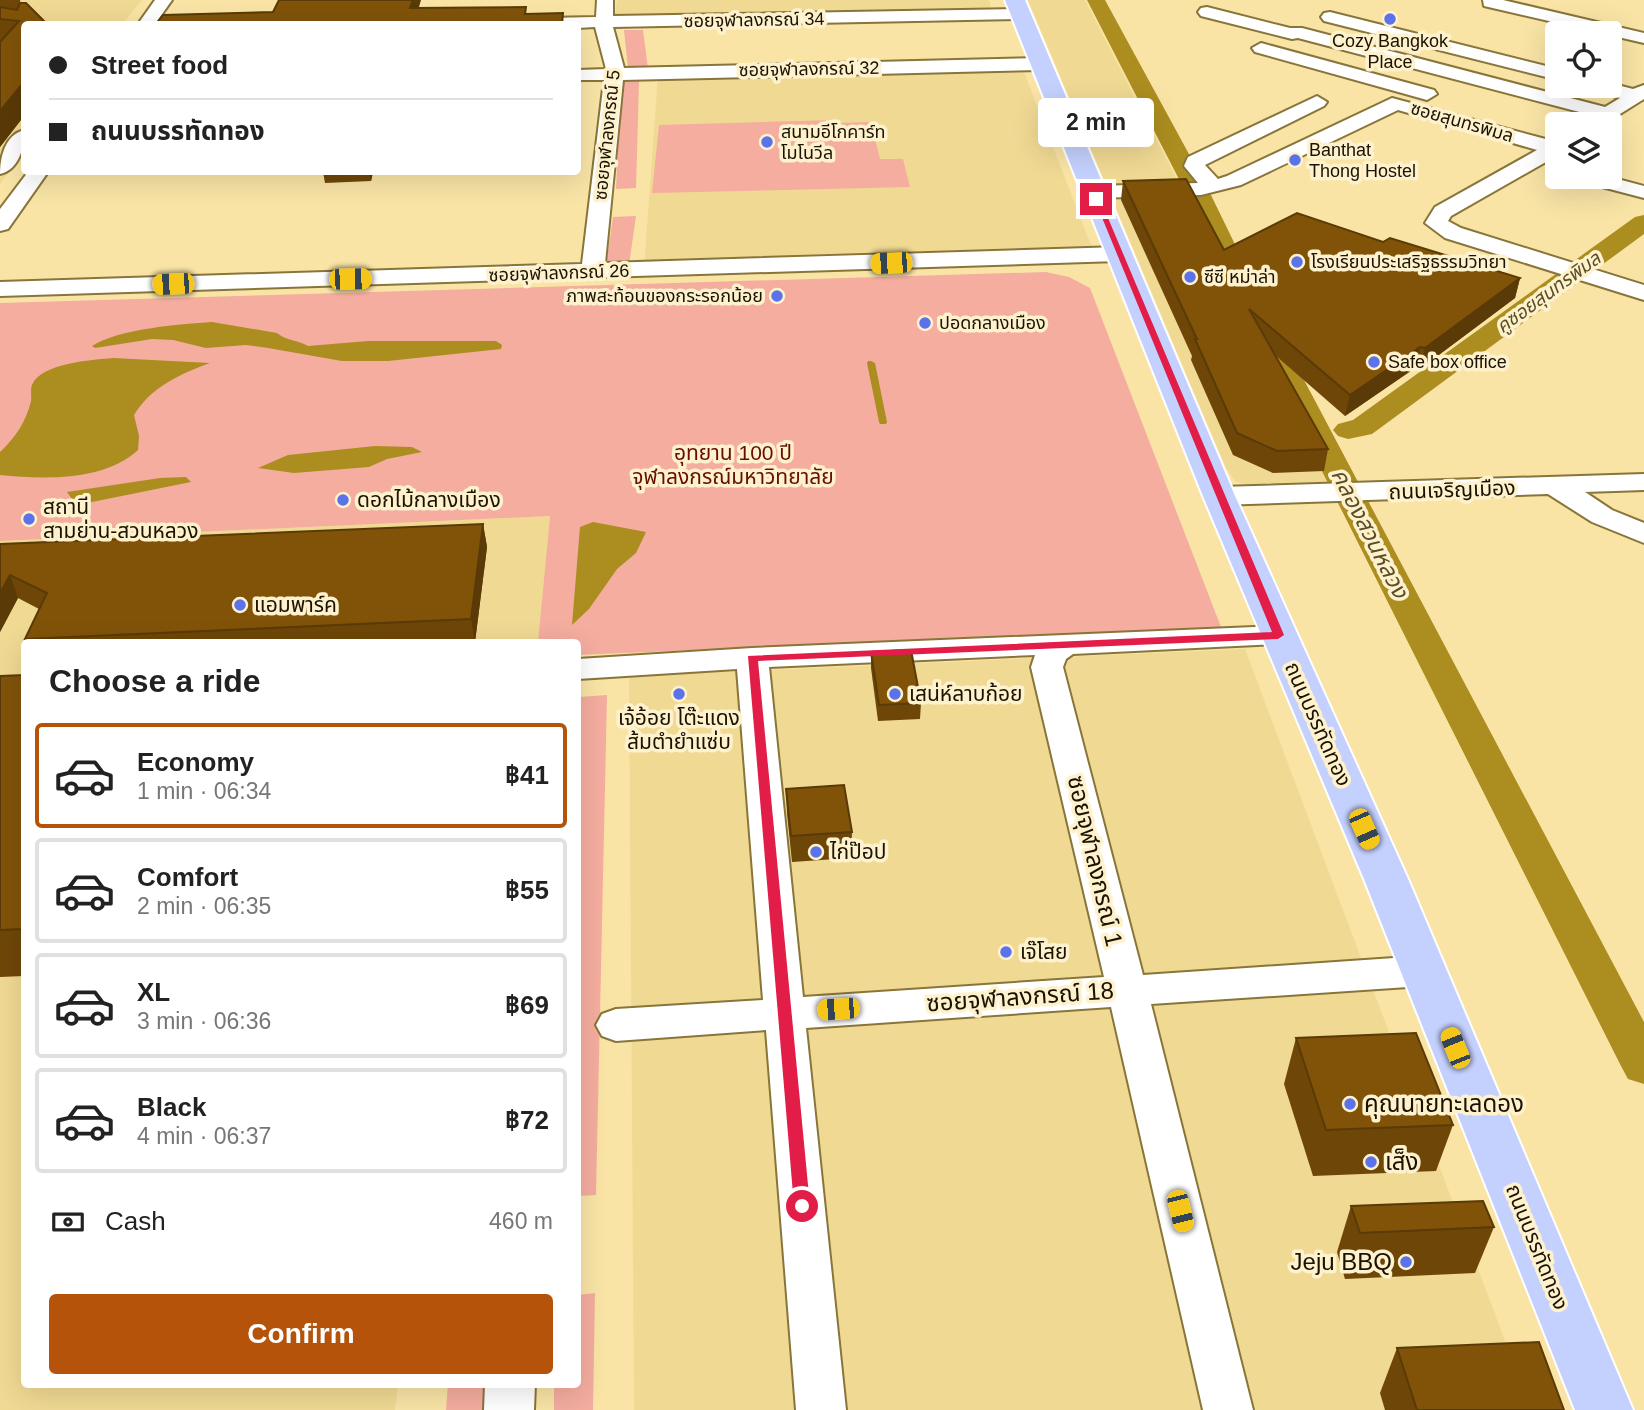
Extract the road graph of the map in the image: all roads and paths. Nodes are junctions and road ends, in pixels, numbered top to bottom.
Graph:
1 (164, 0) edge
2 (605, 0) edge
3 (1490, 2) dead end
4 (1359, 4) dead end
5 (1018, 7) edge
6 (938, 8) edge
7 (1207, 12) dead end
8 (1330, 17) junction
9 (148, 21) edge
10 (581, 23) edge
11 (605, 23) junction
12 (1294, 33) junction
13 (1644, 38) edge
14 (1444, 40) junction
15 (1261, 48) junction
16 (1239, 55) dead end
17 (1403, 60) junction
18 (1041, 64) junction
19 (1545, 71) edge
20 (614, 74) junction
21 (581, 75) edge
22 (1367, 77) junction
23 (1349, 86) dead end
24 (1622, 90) edge
25 (1640, 93) edge
26 (1317, 102) dead end
27 (1576, 112) edge
28 (1610, 112) edge
29 (21, 140) edge
30 (1545, 144) edge
31 (1545, 146) edge
32 (1545, 155) edge
33 (0, 169) edge
34 (36, 175) edge
35 (1622, 186) edge
36 (1208, 188) junction
37 (1094, 192) junction
38 (1644, 192) edge
39 (0, 224) edge
40 (1119, 254) junction
41 (593, 272) junction
42 (0, 289) edge
43 (1644, 293) edge
44 (1644, 482) edge
45 (1558, 487) junction
46 (1219, 496) junction
47 (1644, 534) edge
48 (1278, 635) junction
49 (1064, 645) junction
50 (752, 658) junction
51 (581, 669) edge
52 (1423, 971) junction
53 (1127, 990) junction
54 (785, 1012) junction
55 (617, 1025) dead end
56 (510, 1388) edge
57 (509, 1410) edge
58 (821, 1410) edge
59 (1228, 1410) edge
60 (1604, 1410) edge

1 - 9 street
2 - 11 street, ซอยจุฬาลงกรณ์ 5
3 - 13 street
4 - 8 street
5 - 6 street, ซอยจุฬาลงกรณ์ 34
5 - 18 main road, ถนนบรรทัดทอง
6 - 11 street, ซอยจุฬาลงกรณ์ 34
7 - 12 street
8 - 12 street
8 - 14 street
10 - 11 street, ซอยจุฬาลงกรณ์ 34
11 - 20 street, ซอยจุฬาลงกรณ์ 5
12 - 15 street
12 - 17 street
14 - 17 street
14 - 19 street
15 - 16 street
15 - 22 street
17 - 22 street
17 - 27 street
18 - 20 street, ซอยจุฬาลงกรณ์ 32
18 - 37 main road, ถนนบรรทัดทอง
20 - 21 street, ซอยจุฬาลงกรณ์ 32
20 - 41 street, ซอยจุฬาลงกรณ์ 5
22 - 23 street
22 - 30 street
24 - 25 street
25 - 28 street
26 - 36 street
29 - 33 street
31 - 36 street, ซอยสุนทรพิมล
32 - 43 street, ซอยสุนทรพิมล
34 - 39 street
35 - 38 street
36 - 37 street, ซอยสุนทรพิมล
37 - 40 main road, ถนนบรรทัดทอง
40 - 41 street, ซอยจุฬาลงกรณ์ 26
40 - 46 main road, ถนนบรรทัดทอง
41 - 42 street, ซอยจุฬาลงกรณ์ 26
44 - 45 street, ถนนเจริญเมือง
45 - 46 street, ถนนเจริญเมือง
45 - 47 street
46 - 48 main road, ถนนบรรทัดทอง
48 - 49 street
48 - 52 main road, ถนนบรรทัดทอง
49 - 50 street
49 - 53 street, ซอยจุฬาลงกรณ์ 1
50 - 51 street
50 - 54 street
52 - 53 street, ซอยจุฬาลงกรณ์ 18
52 - 60 main road, ถนนบรรทัดทอง
53 - 54 street, ซอยจุฬาลงกรณ์ 18
53 - 59 street, ซอยจุฬาลงกรณ์ 1
54 - 55 street, ซอยจุฬาลงกรณ์ 18
54 - 58 street
56 - 57 street

